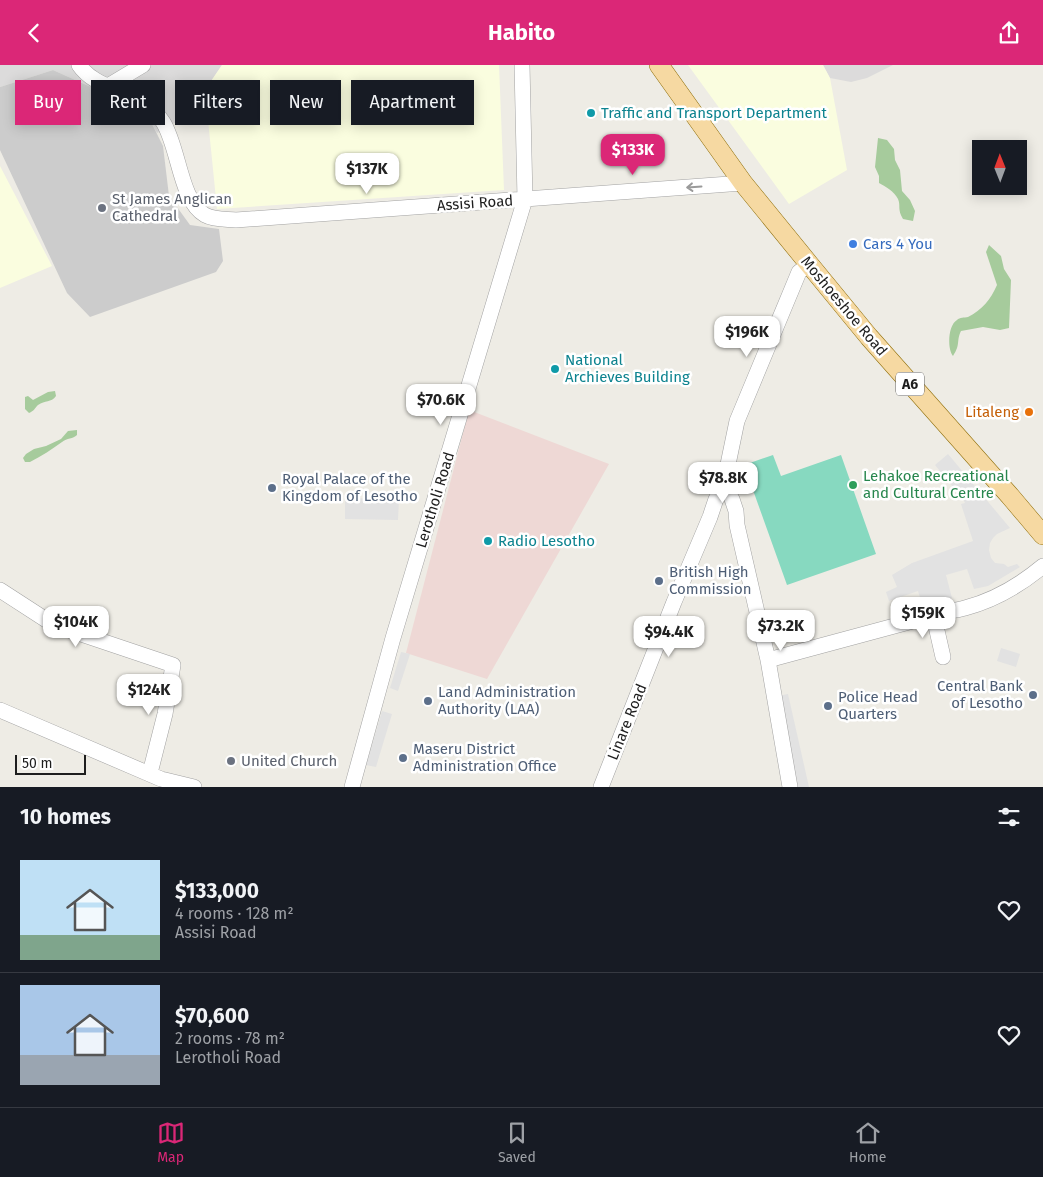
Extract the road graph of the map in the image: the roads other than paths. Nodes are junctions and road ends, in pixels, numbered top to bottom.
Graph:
1 (79, 65) edge
2 (143, 65) edge
3 (522, 65) edge
4 (659, 65) edge
5 (94, 80) edge
6 (118, 80) edge
7 (164, 125) edge
8 (743, 183) junction
9 (525, 199) junction
10 (809, 264) junction
11 (724, 498) junction
12 (709, 521) junction
13 (735, 523) junction
14 (1043, 535) edge
15 (1043, 566) edge
16 (0, 590) edge
17 (933, 613) junction
18 (943, 657) dead end
19 (768, 660) junction
20 (0, 710) edge
21 (157, 779) edge
22 (194, 787) edge
23 (352, 787) edge
24 (601, 787) edge
25 (790, 787) edge

1 - 5 street, Assisi Road
2 - 6 street
3 - 9 street, Lerotholi Road
4 - 8 main road, Moshoeshoe Road / A6
7 - 9 street, Assisi Road
8 -> 9 street, Assisi Road
8 - 10 main road, Moshoeshoe Road / A6
9 - 23 street, Lerotholi Road
10 - 11 street, Linare Road
10 - 14 main road, Moshoeshoe Road / A6
11 - 12 street, Linare Road
11 - 13 street
12 - 13 street
12 - 24 street, Linare Road
13 - 19 street
15 - 17 street
16 - 21 street
17 - 18 street
17 - 19 street
19 - 25 street
20 - 21 street
21 - 22 street

